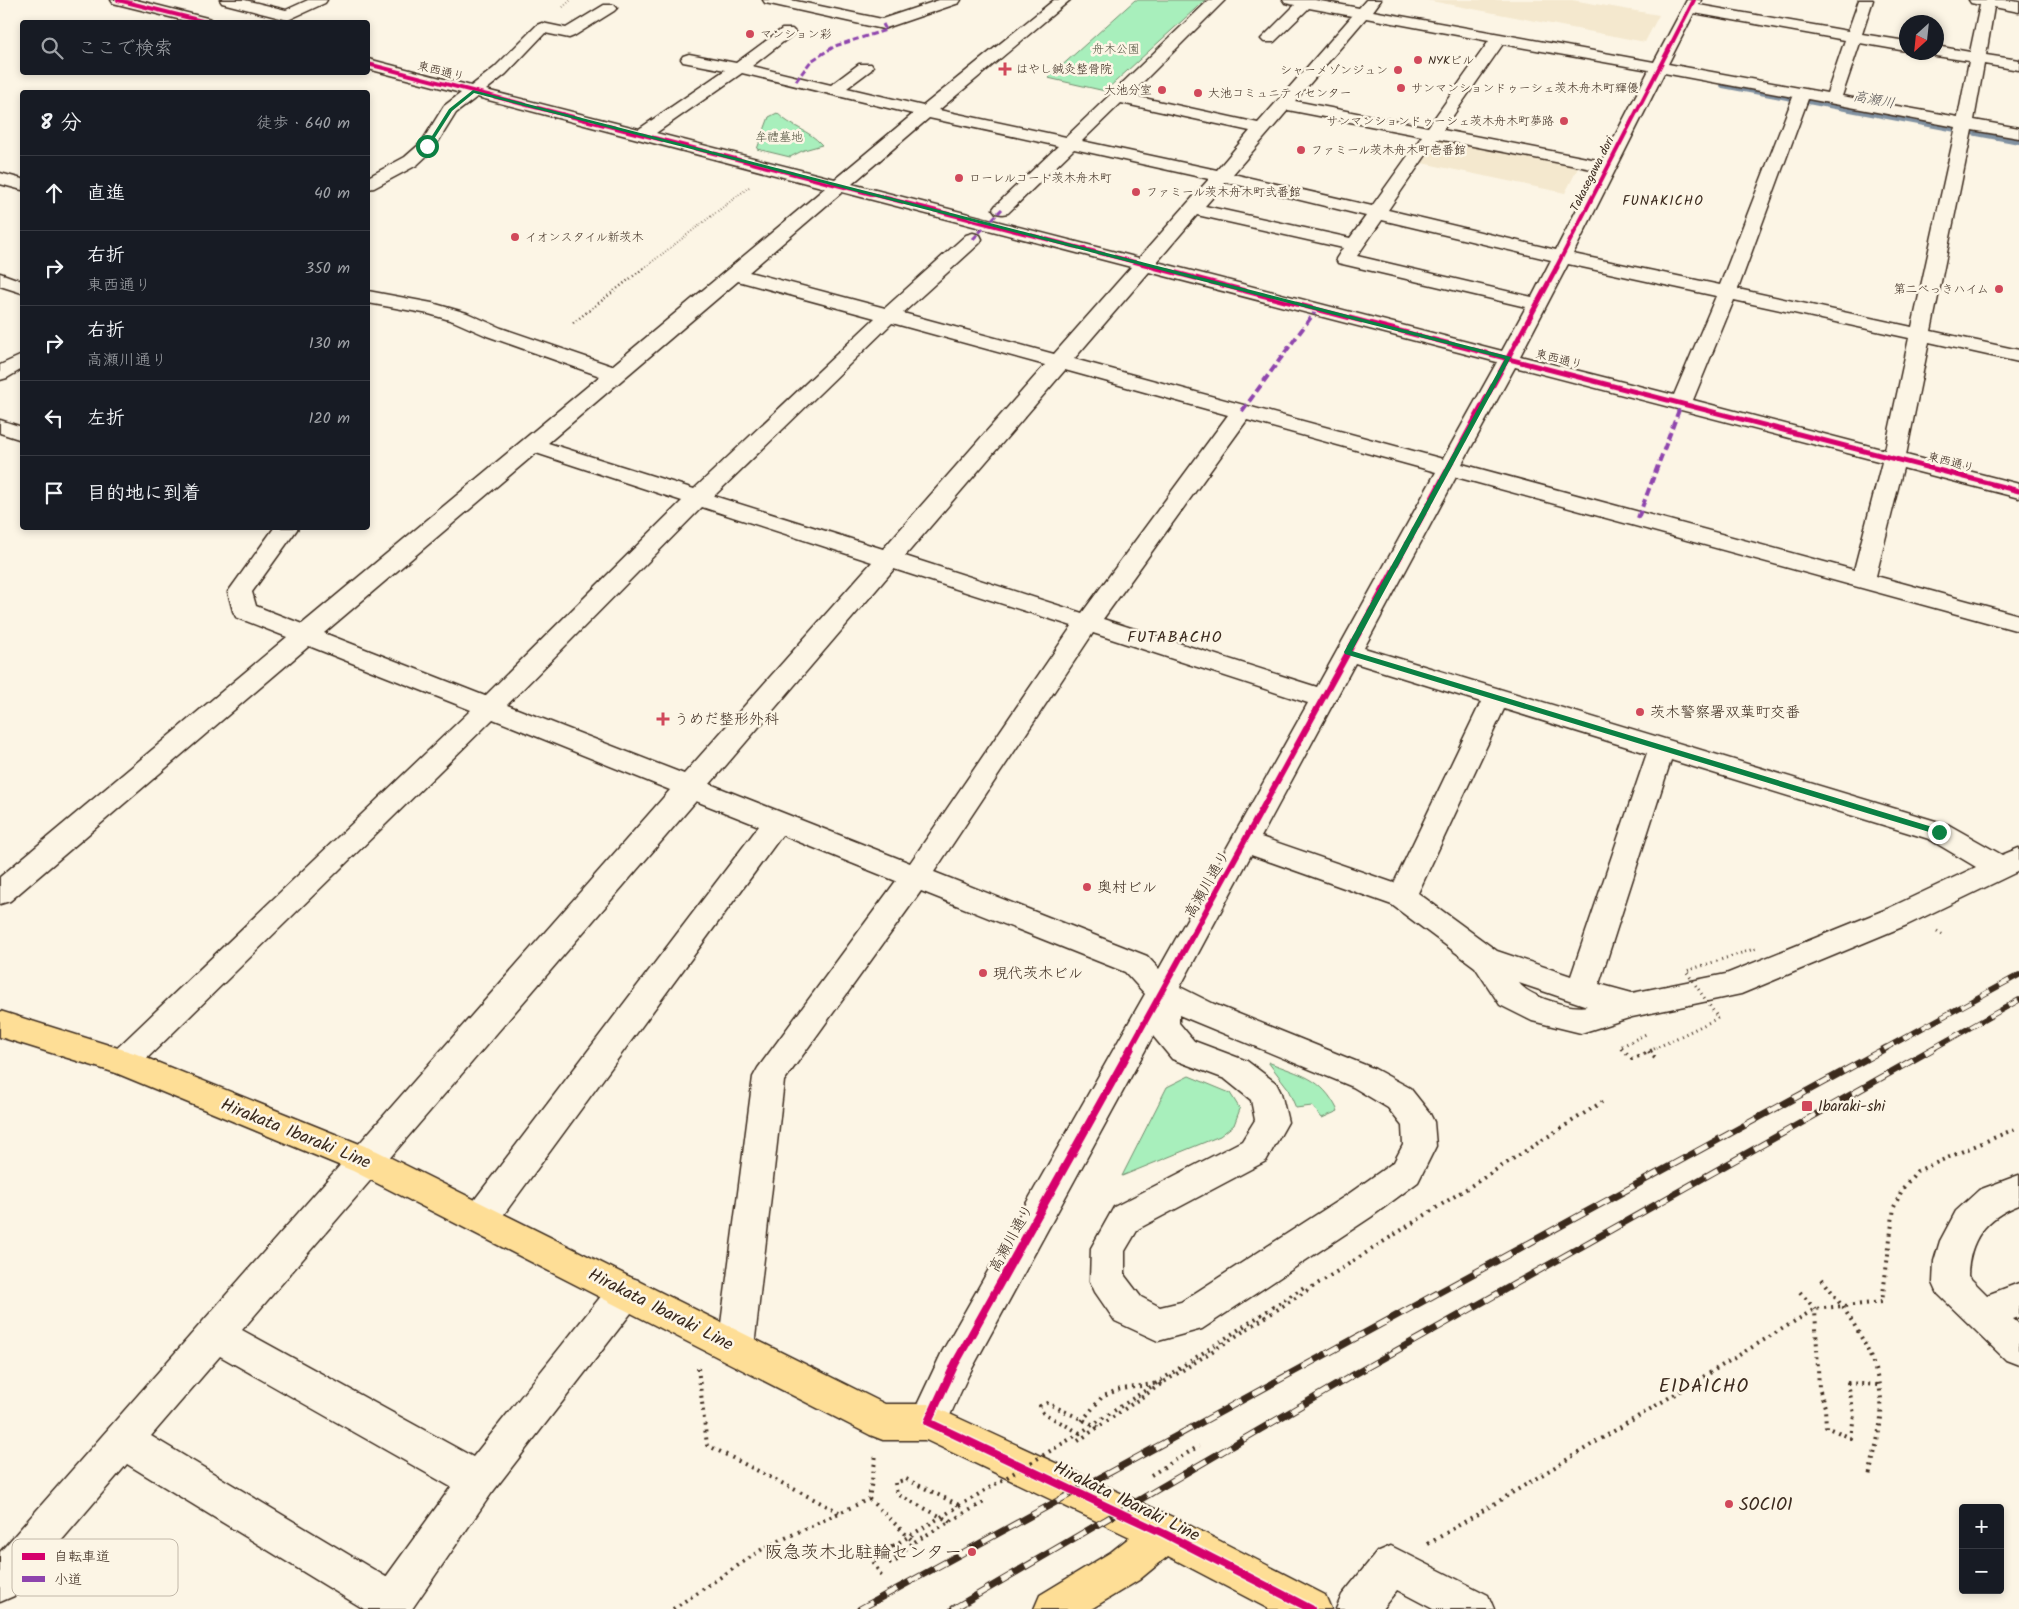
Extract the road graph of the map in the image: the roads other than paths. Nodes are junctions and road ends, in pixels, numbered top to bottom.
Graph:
1 (118, 0) edge
2 (320, 0) edge
3 (770, 0) edge
4 (913, 0) edge
5 (954, 0) edge
6 (1063, 0) edge
7 (1218, 0) edge
8 (1290, 0) edge
9 (1866, 0) edge
10 (234, 1) edge
11 (1984, 1) edge
12 (1306, 3) junction
13 (1332, 3) edge
14 (1691, 4) edge
15 (1369, 6) edge
16 (931, 7) junction
17 (2019, 7) edge
18 (609, 8) dead end
19 (198, 20) edge
20 (787, 32) dead end
21 (1854, 37) junction
22 (1499, 38) junction
23 (1269, 39) dead end
24 (1899, 45) edge
25 (1944, 52) edge
26 (1978, 58) junction
27 (689, 59) dead end
28 (370, 65) edge
29 (2019, 66) edge
30 (866, 67) dead end
31 (740, 68) junction
32 (1660, 68) junction
33 (834, 90) junction
34 (473, 91) junction
35 (1118, 96) junction
36 (1801, 97) junction
37 (1833, 99) junction
38 (1284, 104) junction
39 (926, 112) junction
40 (1964, 128) junction
41 (1262, 129) junction
42 (1432, 132) junction
43 (2019, 133) edge
44 (642, 135) junction
45 (1069, 144) junction
46 (1608, 167) junction
47 (1221, 176) junction
48 (0, 178) edge
49 (370, 183) edge
50 (20, 184) edge
51 (840, 186) junction
52 (1002, 209) dead end
53 (1192, 209) junction
54 (1377, 213) junction
55 (973, 239) dead end
56 (1354, 245) junction
57 (1562, 257) junction
58 (1145, 264) junction
59 (736, 274) junction
60 (0, 279) edge
61 (20, 286) edge
62 (1727, 292) junction
63 (370, 297) edge
64 (1537, 304) junction
65 (888, 316) junction
66 (1920, 334) junction
67 (2019, 356) edge
68 (1509, 358) junction
69 (1060, 361) junction
70 (20, 362) edge
71 (0, 374) edge
72 (615, 374) junction
73 (1682, 402) junction
74 (1242, 411) junction
75 (0, 426) edge
76 (20, 433) edge
77 (532, 445) junction
78 (1894, 458) junction
79 (1448, 468) junction
80 (2019, 491) edge
81 (698, 498) junction
82 (285, 530) edge
83 (888, 559) junction
84 (1863, 581) junction
85 (1087, 623) junction
86 (2019, 623) edge
87 (306, 636) junction
88 (1348, 652) junction
89 (1322, 698) junction
90 (1496, 698) junction
91 (489, 708) junction
92 (1662, 748) junction
93 (690, 788) junction
94 (777, 822) junction
95 (1246, 842) junction
96 (2010, 863) edge
97 (915, 877) junction
98 (0, 893) edge
99 (1402, 897) junction
100 (1486, 959) junction
101 (1162, 992) junction
102 (1581, 992) junction
103 (1632, 1005) junction
104 (0, 1024) edge
105 (123, 1062) junction
106 (365, 1161) junction
107 (2019, 1190) edge
108 (481, 1218) junction
109 (626, 1292) junction
110 (2019, 1300) edge
111 (1982, 1313) junction
112 (214, 1334) junction
113 (736, 1347) junction
114 (2019, 1348) edge
115 (928, 1422) junction
116 (123, 1440) junction
117 (478, 1481) junction
118 (1165, 1534) junction
119 (37, 1539) edge
120 (12, 1568) edge
121 (0, 1582) edge
122 (390, 1606) edge
123 (1054, 1609) edge
124 (1311, 1609) edge
125 (1356, 1609) edge
126 (1474, 1609) edge

1 - 19 street
2 - 10 street
3 - 16 street
4 - 16 street
5 - 16 street
6 - 39 street
7 - 35 street
8 - 12 street
9 - 21 street
11 - 17 street
11 - 26 street
12 - 13 street
12 - 23 street
13 - 15 street
14 - 21 street
14 - 32 street, Takasegawa dori
15 - 22 street
15 - 38 street
18 - 34 street
20 - 31 street
21 - 24 street
21 - 37 street
22 - 32 street
22 - 42 street
25 - 26 street
26 - 29 street
26 - 40 street
27 - 31 street
28 - 34 street, 東西通り
30 - 33 street
31 - 33 street
31 - 44 street
32 - 36 street
32 - 46 street, Takasegawa dori
33 - 39 street
34 - 44 street, 東西通り
34 - 49 street
35 - 41 street
35 - 45 street
36 - 37 street
36 - 62 street
37 - 40 street
38 - 41 street
38 - 42 street
39 - 45 street
39 - 51 street
40 - 43 street
40 - 66 street
41 - 47 street
42 - 46 street
42 - 54 street
44 - 51 street, 東西通り
45 - 47 street
45 - 52 street
46 - 57 street, Takasegawa dori
47 - 53 street
47 - 54 street
48 - 50 street
51 - 58 street, 東西通り
51 - 59 street
53 - 56 street
53 - 58 street
54 - 56 street
54 - 57 street
55 - 65 street
56 - 64 street
57 - 62 street
57 - 64 street, Takasegawa dori
58 - 68 street, 東西通り
58 - 69 street
59 - 65 street
59 - 72 street
60 - 61 street
62 - 66 street
62 - 73 street
63 - 72 street
64 - 68 street, Takasegawa dori
65 - 69 street
65 - 81 street
66 - 67 street
66 - 78 street
68 - 73 street, 東西通り
68 - 79 street, 高瀬川通り
69 - 74 street
69 - 83 street
70 - 71 street
72 - 77 street
73 - 78 street, 東西通り
74 - 79 street
74 - 85 street
75 - 76 street
77 - 81 street
77 - 87 street
78 - 80 street, 東西通り
78 - 84 street
79 - 84 street
79 - 88 street, 高瀬川通り
81 - 83 street
81 - 91 street
82 - 87 street
83 - 85 street
83 - 93 street
84 - 86 street
85 - 89 street
85 - 97 street
87 - 91 street
87 - 98 street
88 - 89 street, 高瀬川通り
88 - 90 street
89 - 95 street, 高瀬川通り
90 - 92 street
90 - 99 street
91 - 93 street
91 - 105 street
92 - 96 street
92 - 102 street
93 - 94 street
93 - 106 street
94 - 97 street
94 - 108 street
95 - 99 street
95 - 101 street, 高瀬川通り
96 - 103 street
97 - 101 street
97 - 113 street
99 - 100 street
100 - 102 street
100 - 103 street
101 - 101 street
101 - 115 street, 高瀬川通り
102 - 103 street
104 - 105 main road, Hirakata Ibaraki Line
105 - 106 main road, Hirakata Ibaraki Line
106 - 108 main road, Hirakata Ibaraki Line
106 - 112 street
107 - 111 street
108 - 109 main road, Hirakata Ibaraki Line
109 - 113 main road, Hirakata Ibaraki Line
109 - 117 street
110 - 111 street
111 - 114 street
112 - 116 street
112 - 117 street
113 - 115 main road, Hirakata Ibaraki Line
115 - 118 main road, Hirakata Ibaraki Line
116 - 119 street
116 - 122 street
117 - 122 street
118 - 123 main road
118 - 124 main road, Hirakata Ibaraki Line
120 - 121 street
125 - 126 street

